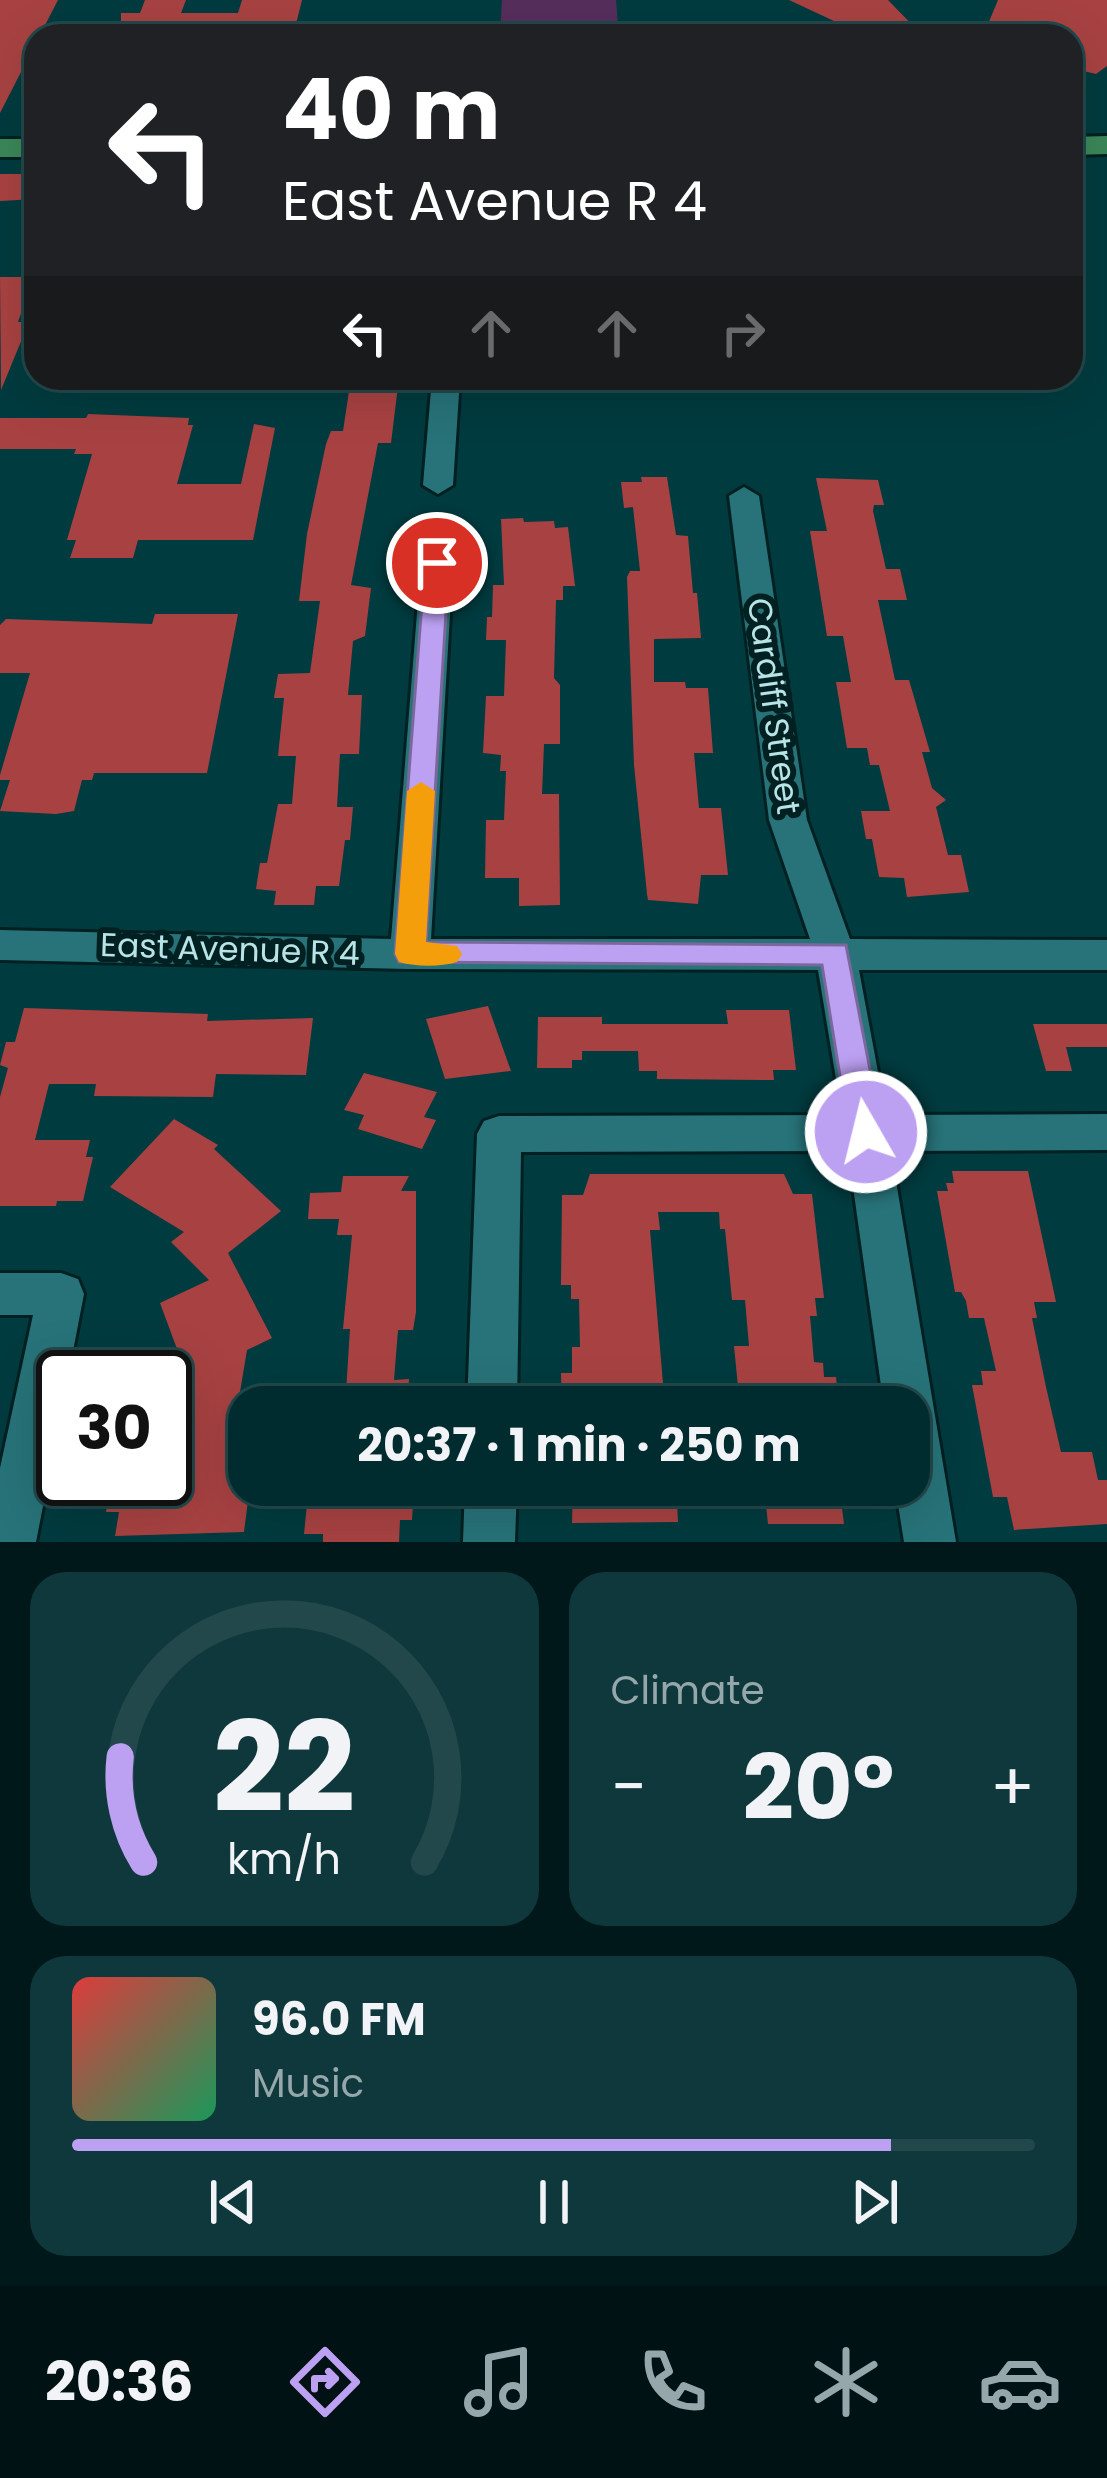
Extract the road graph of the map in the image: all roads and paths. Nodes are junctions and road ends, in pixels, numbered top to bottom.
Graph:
1 (445, 390) edge
2 (438, 485) dead end
3 (744, 496) dead end
4 (437, 563) dead end
5 (0, 945) edge
6 (835, 953) junction
7 (410, 954) junction
8 (1107, 955) edge
9 (866, 1132) junction
10 (1107, 1132) edge
11 (0, 1294) edge
12 (493, 1386) edge
13 (906, 1386) edge
14 (490, 1506) edge
15 (924, 1506) edge
16 (10, 1542) edge
17 (489, 1542) edge
18 (930, 1542) edge

1 - 2 street
3 - 6 street, Cardiff Street
4 - 7 street
5 - 7 street, East Avenue R 4
6 - 7 street, East Avenue R 4
6 - 8 street, East Avenue R 4
6 - 9 street, Cardiff Street
9 - 10 street
9 - 12 street
9 - 13 street, Cardiff Street
11 - 16 street
14 - 17 street
15 - 18 street, Cardiff Street

